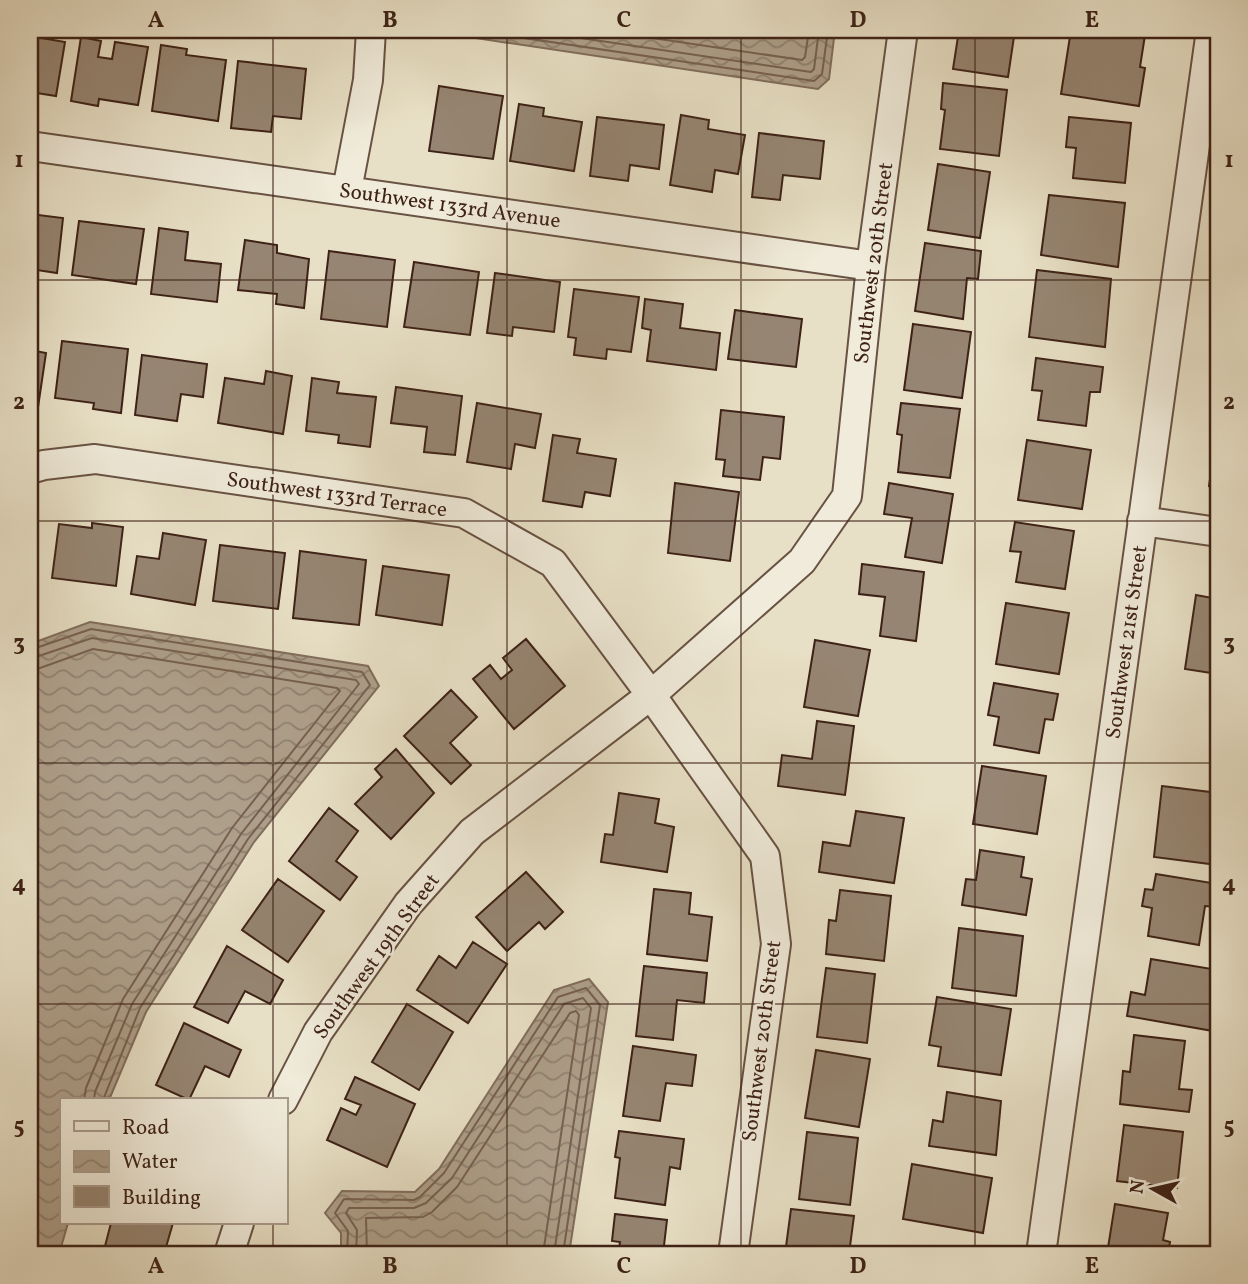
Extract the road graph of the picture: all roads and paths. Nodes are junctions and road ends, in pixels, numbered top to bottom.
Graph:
1 (371, 30) edge
2 (903, 30) edge
3 (1211, 30) edge
4 (30, 146) edge
5 (347, 190) junction
6 (871, 266) junction
7 (30, 470) edge
8 (847, 496) joint
9 (1142, 521) junction
10 (1218, 532) edge
11 (651, 695) junction
12 (284, 1098) edge
13 (239, 1224) edge
14 (229, 1254) edge
15 (733, 1254) edge
16 (1041, 1254) edge

1 - 5 street
2 - 6 street, Southwest 20th Street
3 - 9 street, Southwest 21st Street
4 - 5 street, Southwest 133rd Avenue
5 - 6 street, Southwest 133rd Avenue
6 - 8 street, Southwest 20th Street
7 - 11 street, Southwest 133rd Terrace
8 - 11 street, Southwest 19th Street
9 - 10 street
9 - 16 street, Southwest 21st Street
11 - 12 street, Southwest 19th Street
11 - 15 street, Southwest 20th Street
13 - 14 street

